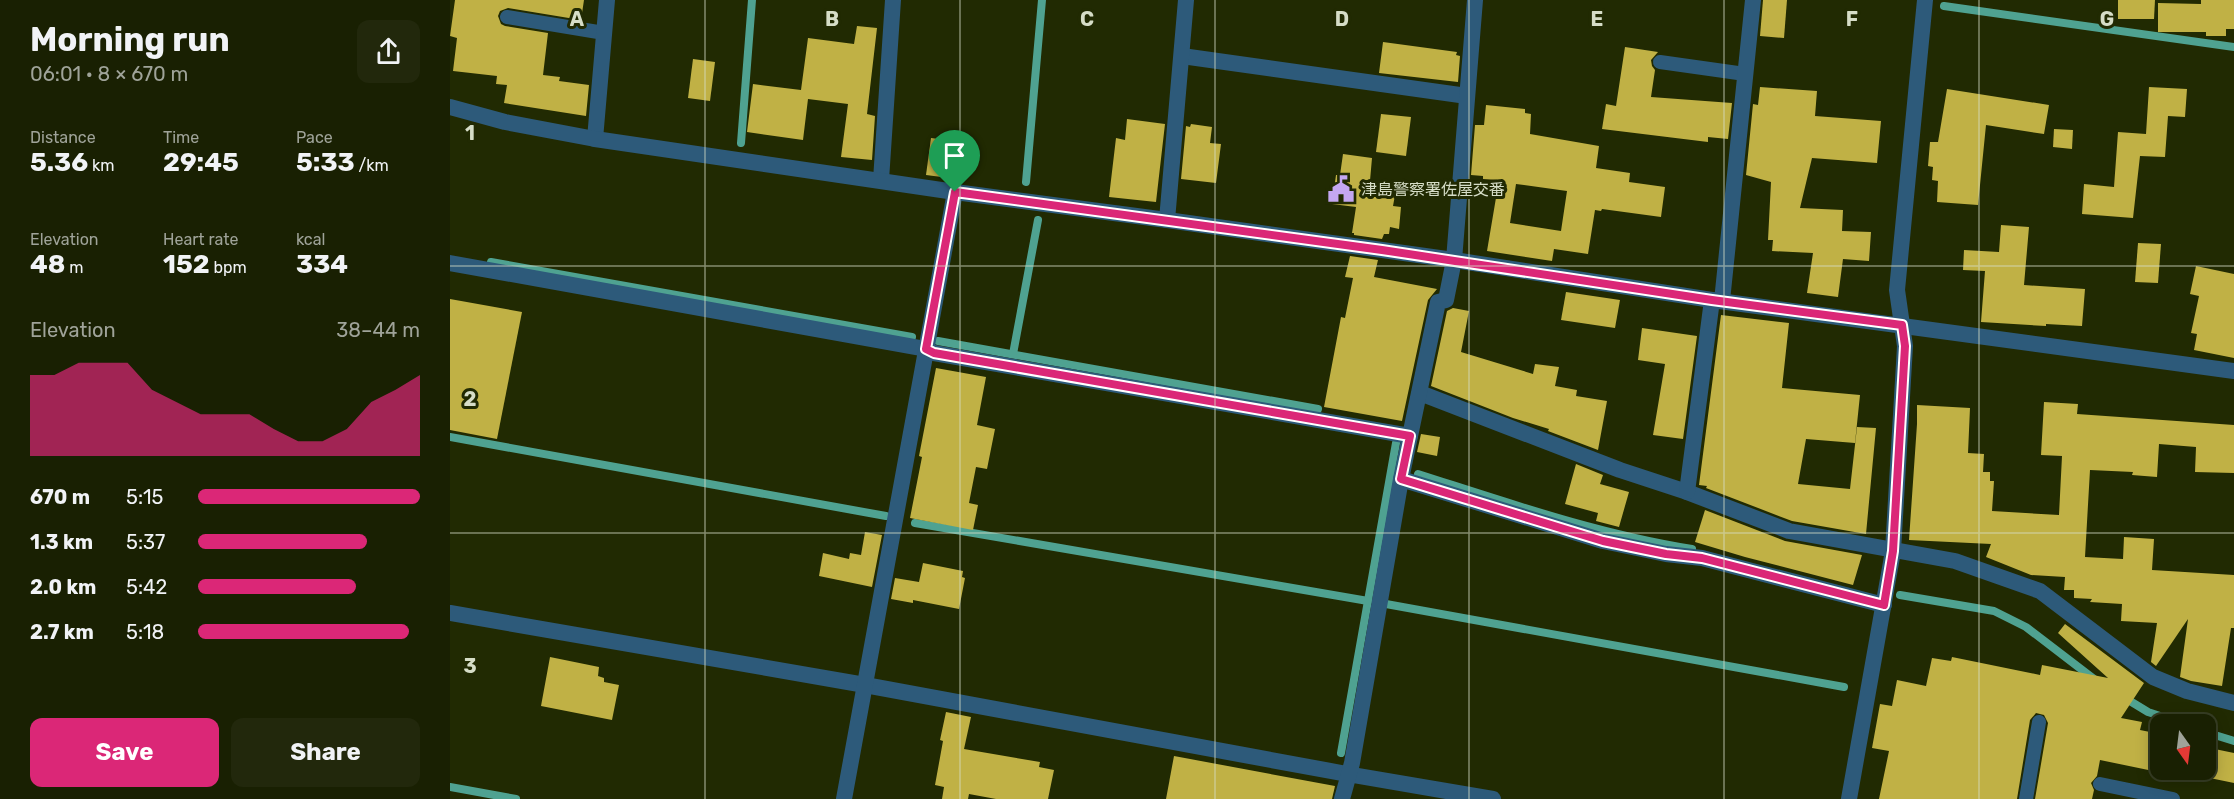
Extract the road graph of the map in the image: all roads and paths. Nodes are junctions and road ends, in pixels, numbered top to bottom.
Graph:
1 (607, 0) edge
2 (893, 0) edge
3 (1185, 0) edge
4 (1475, 0) edge
5 (1753, 0) edge
6 (1925, 0) edge
7 (507, 16) dead end
8 (604, 33) junction
9 (1182, 56) junction
10 (1660, 62) dead end
11 (1745, 74) junction
12 (1467, 96) junction
13 (450, 107) edge
14 (595, 139) junction
15 (881, 180) junction
16 (955, 192) junction
17 (1167, 220) junction
18 (1454, 260) junction
19 (450, 263) edge
20 (1717, 301) junction
21 (1902, 325) junction
22 (926, 349) junction
23 (2234, 371) edge
24 (1420, 393) junction
25 (1410, 436) junction
26 (1401, 479) junction
27 (1687, 492) junction
28 (1893, 551) junction
29 (1884, 605) junction
30 (450, 613) edge
31 (865, 685) junction
32 (2234, 703) edge
33 (2039, 722) dead end
34 (1347, 774) junction
35 (2100, 784) dead end
36 (2157, 797) edge
37 (844, 799) edge
38 (1342, 799) edge
39 (1493, 799) edge
40 (1849, 799) edge
41 (2026, 799) edge
42 (2173, 799) edge

1 - 8 street
2 - 15 street
3 - 9 street
4 - 12 street
5 - 11 street
6 - 21 street
7 - 8 lane
8 - 14 street
9 - 12 street
9 - 17 street
10 - 11 lane
11 - 20 street
12 - 18 street
13 - 14 street
14 - 15 street
15 - 16 street
16 - 17 street
16 - 22 street
17 - 18 street
18 - 20 street
18 - 24 street
19 - 22 street
20 - 21 street
20 - 27 street
21 - 23 street
21 - 28 street
22 - 25 street
22 - 31 street
24 - 25 street
24 - 27 street
25 - 26 street
26 - 29 street
26 - 34 street
27 - 28 street
28 - 29 street
28 - 32 street
29 - 40 street
30 - 31 street
31 - 34 street
31 - 37 street
33 - 41 lane
34 - 38 street
34 - 39 street
35 - 36 lane
36 - 42 lane

